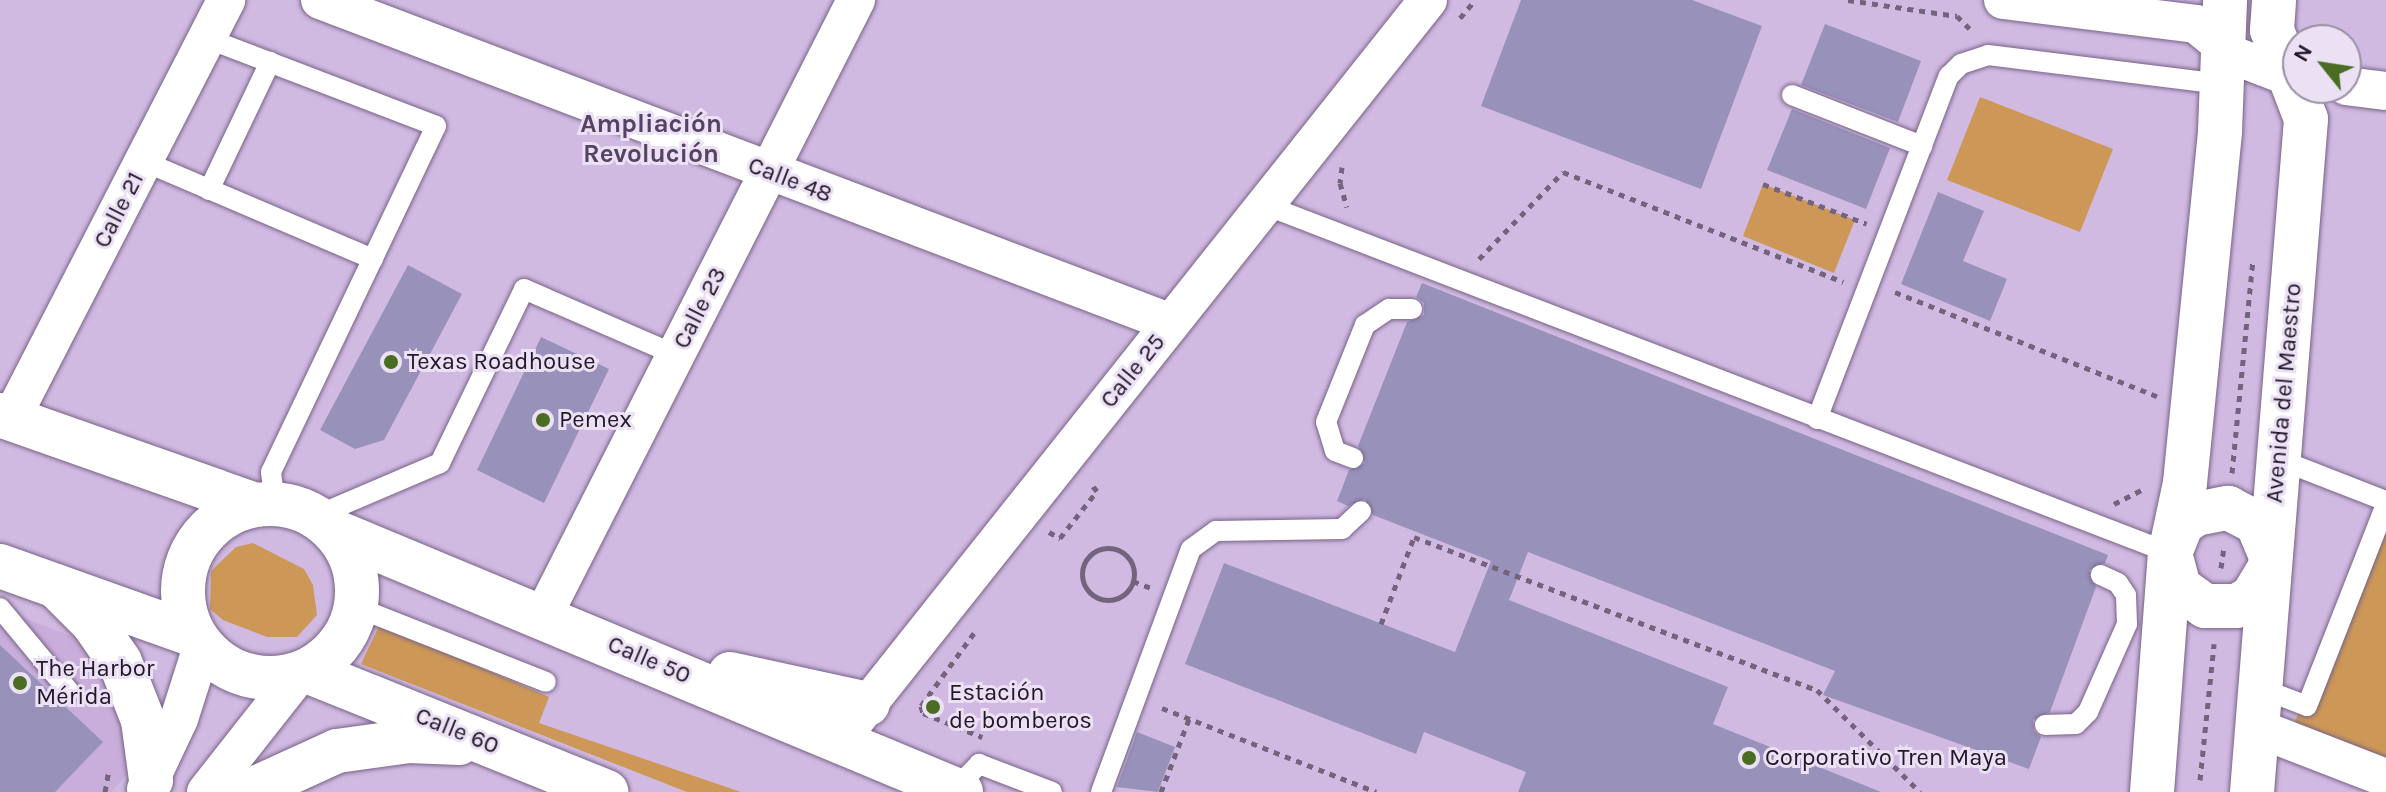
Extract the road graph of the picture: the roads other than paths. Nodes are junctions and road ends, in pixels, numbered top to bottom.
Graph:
1 (226, 0) edge
2 (320, 0) edge
3 (856, 0) edge
4 (2003, 0) edge
5 (2225, 0) edge
6 (2274, 0) edge
7 (1442, 12) edge
8 (206, 38) junction
9 (2282, 53) edge
10 (270, 62) junction
11 (2222, 64) junction
12 (2282, 77) edge
13 (2362, 88) edge
14 (2386, 91) edge
15 (1792, 95) dead end
16 (2301, 104) edge
17 (1922, 146) junction
18 (143, 161) junction
19 (769, 172) junction
20 (209, 190) junction
21 (1265, 205) junction
22 (373, 259) junction
23 (1412, 309) dead end
24 (1171, 323) junction
25 (676, 355) junction
26 (5, 417) edge
27 (1817, 419) junction
28 (1353, 458) dead end
29 (2278, 459) junction
30 (2386, 502) edge
31 (1361, 511) dead end
32 (295, 514) junction
33 (2170, 553) junction
34 (2270, 561) junction
35 (0, 566) edge
36 (2101, 575) dead end
37 (56, 586) junction
38 (356, 607) junction
39 (0, 608) edge
40 (543, 616) junction
41 (198, 641) junction
42 (632, 653) junction
43 (303, 673) junction
44 (546, 682) dead end
45 (69, 691) dead end
46 (868, 704) junction
47 (2258, 708) junction
48 (2045, 725) dead end
49 (838, 742) junction
50 (490, 745) junction
51 (2386, 778) edge
52 (147, 786) edge
53 (958, 791) edge
54 (206, 792) edge
55 (247, 792) edge
56 (606, 792) edge
57 (1052, 792) edge
58 (1101, 792) edge
59 (2152, 792) edge
60 (2252, 792) edge

1 - 8 street, Calle 21
2 - 19 street, Calle 48
3 - 19 street, Calle 23
4 - 11 street
5 - 11 main road
6 - 9 main road, Avenida del Maestro
7 - 21 street, Calle 25
8 - 10 lane
8 - 18 street, Calle 21
10 - 20 lane
10 - 22 lane
11 - 12 street
11 - 17 lane
11 - 33 main road
13 - 14 street
15 - 17 lane
16 - 29 main road, Avenida del Maestro
17 - 27 lane
18 - 20 lane
18 - 26 street, Calle 21
19 - 24 street, Calle 48
19 - 25 street, Calle 23
20 - 22 lane
21 - 24 street, Calle 25
21 - 27 lane
22 - 32 lane
23 - 28 lane
24 - 46 street, Calle 25
25 - 32 lane
25 - 40 street, Calle 23
26 - 32 main road, Calle 50
27 - 33 lane
29 - 30 lane
29 - 34 main road, Avenida del Maestro
30 - 47 lane
31 - 58 lane
32 - 38 main road
32 - 40 main road, Calle 50
32 - 41 main road
33 - 34 main road
33 - 34 main road
33 - 59 main road
34 - 47 main road, Avenida del Maestro
35 - 37 main road
36 - 48 lane
37 - 41 main road
37 - 52 main road
38 - 43 main road
38 - 44 lane
39 - 45 lane
40 - 42 main road, Calle 50
41 - 43 main road
41 - 52 street
42 - 46 main road
42 - 49 main road, Calle 50
43 - 50 main road, Calle 60
43 - 54 street
46 - 49 street, Calle 25
47 - 51 street
47 - 60 main road, Avenida del Maestro
49 - 53 main road, Calle 50
50 - 55 main road
50 - 56 main road, Calle 60
53 - 57 lane

